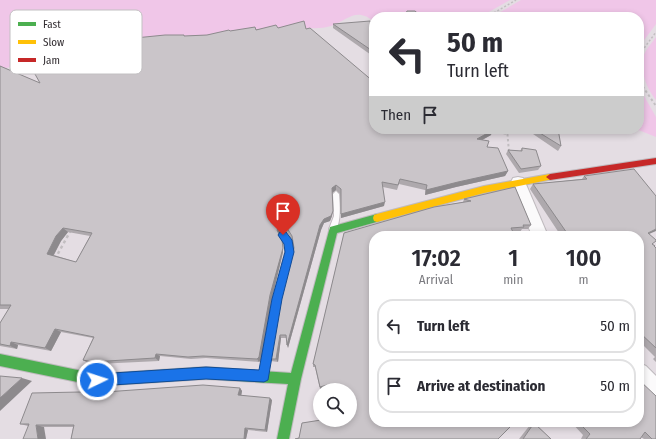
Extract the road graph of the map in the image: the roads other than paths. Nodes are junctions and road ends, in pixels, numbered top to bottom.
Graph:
1 (656, 162) edge
2 (518, 182) junction
3 (336, 194) dead end
4 (333, 230) junction
5 (538, 231) edge
6 (283, 235) dead end
7 (0, 360) edge
8 (264, 376) junction
9 (644, 378) edge
10 (295, 379) junction
11 (656, 390) edge
12 (283, 439) edge

1 - 2 street
2 - 4 street
2 - 5 street
3 - 4 lane
4 - 10 street
6 - 8 lane
7 - 8 street
8 - 10 street
9 - 11 street
10 - 12 street

